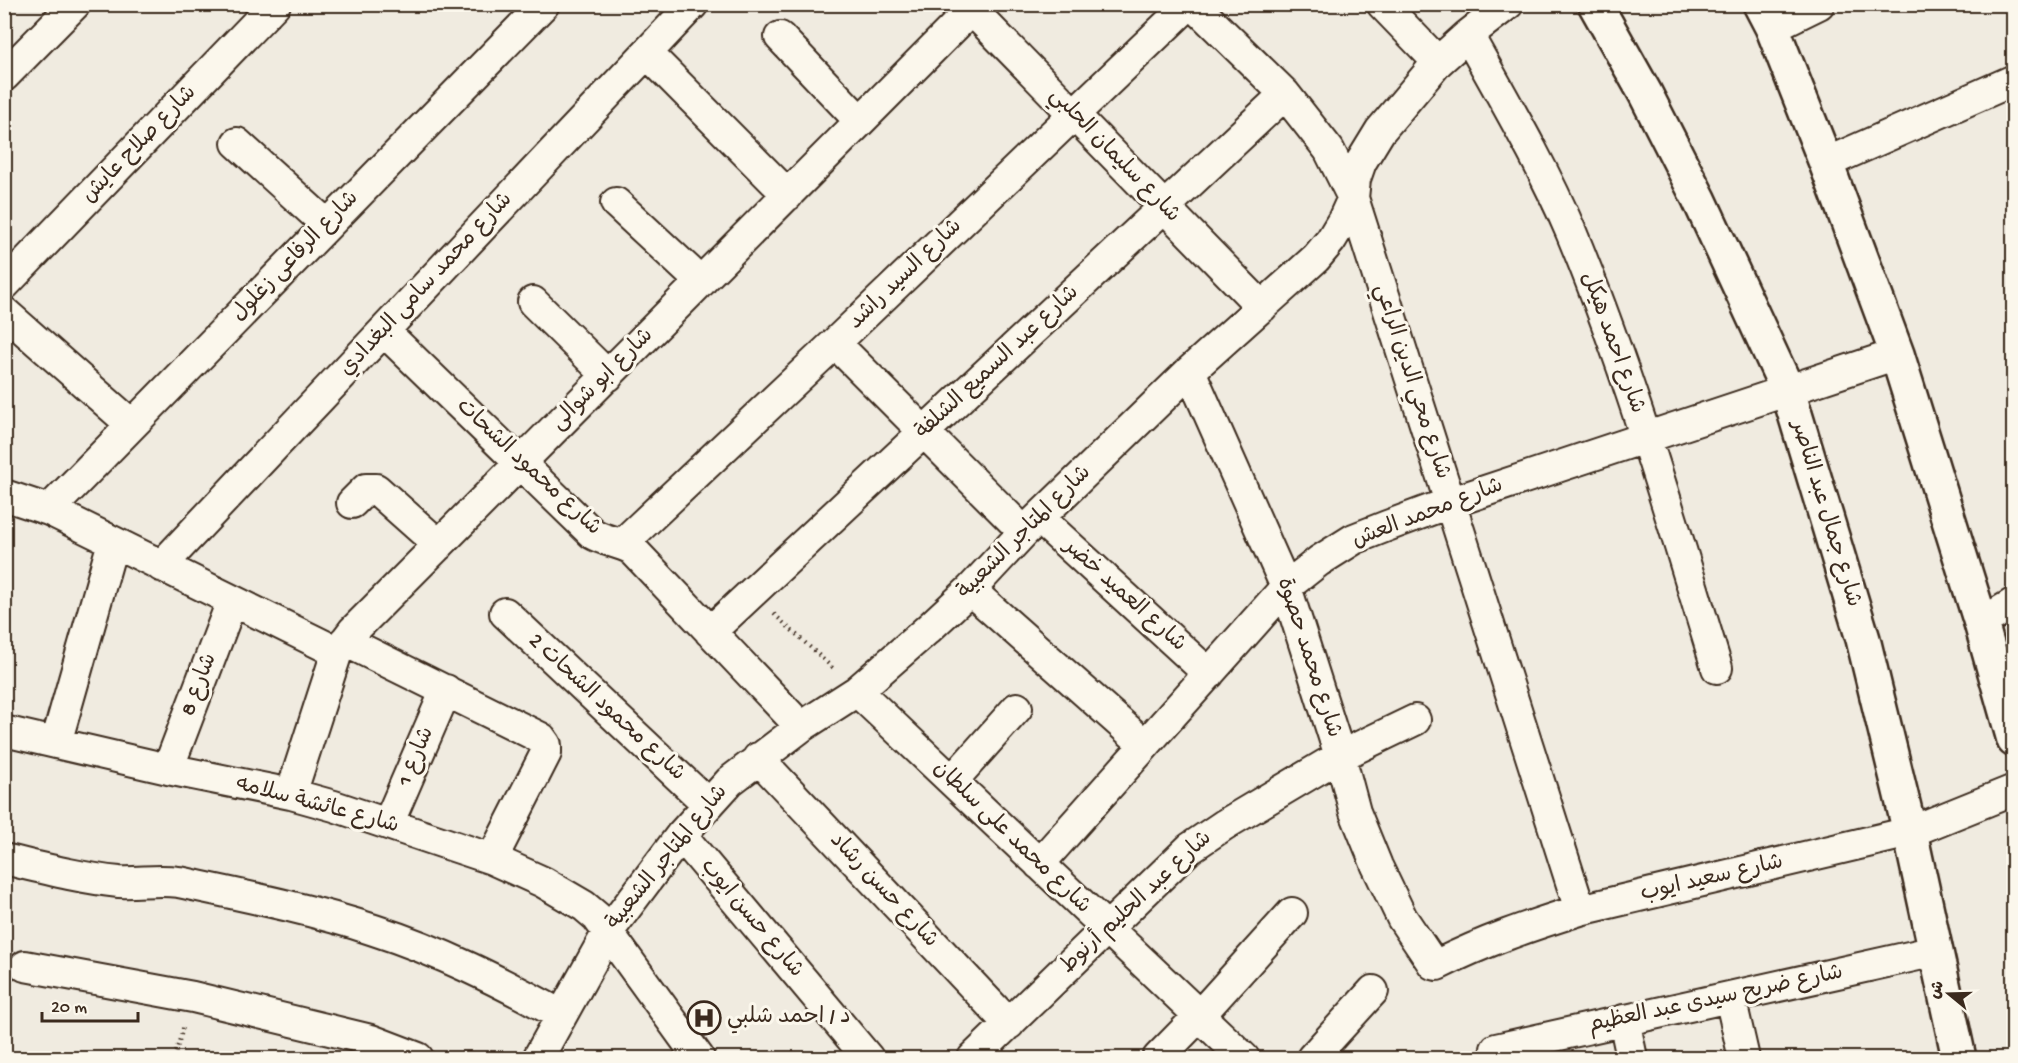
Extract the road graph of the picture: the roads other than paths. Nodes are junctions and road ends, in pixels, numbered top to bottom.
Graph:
1 (75, 4) edge
2 (274, 4) edge
3 (544, 4) edge
4 (693, 4) edge
5 (1189, 4) edge
6 (1193, 4) edge
7 (1382, 4) edge
8 (1508, 4) edge
9 (1595, 4) edge
10 (1819, 4) edge
11 (971, 6) edge
12 (1766, 16) edge
13 (1468, 35) junction
14 (780, 37) dead end
15 (647, 53) junction
16 (1438, 62) junction
17 (4, 76) edge
18 (2013, 80) edge
19 (1285, 94) junction
20 (1074, 115) junction
21 (860, 121) junction
22 (237, 143) dead end
23 (1826, 163) junction
24 (788, 195) junction
25 (1353, 198) junction
26 (616, 203) dead end
27 (1164, 207) junction
28 (327, 225) junction
29 (701, 282) junction
30 (4, 285) edge
31 (533, 302) dead end
32 (1262, 307) junction
33 (4, 312) edge
34 (384, 331) junction
35 (836, 343) junction
36 (1897, 354) junction
37 (1190, 371) junction
38 (608, 376) junction
39 (1788, 391) junction
40 (132, 425) junction
41 (924, 432) junction
42 (1646, 437) junction
43 (520, 464) junction
44 (4, 495) edge
45 (352, 503) dead end
46 (1449, 503) junction
47 (49, 510) junction
48 (1031, 525) junction
49 (113, 542) junction
50 (622, 544) junction
51 (439, 545) junction
52 (161, 566) junction
53 (1286, 587) junction
54 (970, 590) junction
55 (232, 601) junction
56 (2013, 603) edge
57 (505, 613) dead end
58 (1981, 623) junction
59 (710, 632) junction
60 (341, 647) junction
61 (1717, 668) dead end
62 (1209, 674) junction
63 (446, 690) junction
64 (857, 691) junction
65 (1017, 708) dead end
66 (1414, 720) dead end
67 (801, 727) junction
68 (4, 731) edge
69 (2013, 740) edge
70 (56, 743) junction
71 (1145, 745) junction
72 (1340, 756) junction
73 (758, 758) junction
74 (168, 769) junction
75 (952, 781) junction
76 (2013, 790) edge
77 (291, 794) junction
78 (708, 804) junction
79 (388, 824) junction
80 (1910, 832) junction
81 (681, 835) junction
82 (4, 859) edge
83 (492, 859) junction
84 (1039, 864) junction
85 (1580, 910) junction
86 (1292, 913) dead end
87 (1106, 928) junction
88 (608, 932) junction
89 (1420, 946) joint
90 (1936, 951) junction
91 (25, 966) dead end
92 (1373, 991) dead end
93 (1730, 997) junction
94 (561, 1015) junction
95 (1199, 1016) junction
96 (1624, 1020) junction
97 (1009, 1024) junction
98 (1496, 1048) dead end
99 (418, 1059) edge
100 (538, 1059) edge
101 (699, 1059) edge
102 (868, 1059) edge
103 (972, 1059) edge
104 (1158, 1059) edge
105 (1244, 1059) edge
106 (1312, 1059) edge
107 (1632, 1059) edge
108 (1744, 1059) edge
109 (1959, 1059) edge

1 - 17 street
2 - 30 street, شارع صلاح عايش
3 - 28 street, شارع الرفاعى زغلول
4 - 15 street, شارع محمد سامى البغدادي
5 - 20 street, شارع السيد راشد
6 - 19 street, شارع محي الدين الراعي
7 - 16 street
8 - 13 street, شارع المتاجر الشعبية
9 - 39 street, شارع جمال عبد الناصر
10 - 12 street
11 - 20 street, شارع سليمان الحلبي
11 - 21 street, شارع ابو شوالى
12 - 23 street
13 - 16 street, شارع المتاجر الشعبية
13 - 42 street, شارع احمد هيكل
14 - 21 street
15 - 24 street
15 - 34 street, شارع محمد سامى البغدادي
16 - 25 street, شارع المتاجر الشعبية
18 - 23 street
19 - 25 street, شارع محي الدين الراعي
19 - 27 street, شارع عبد السميع الشلفة
20 - 27 street, شارع سليمان الحلبي
20 - 35 street, شارع السيد راشد
21 - 24 street, شارع ابو شوالى
22 - 28 street
23 - 36 street
24 - 29 street, شارع ابو شوالى
25 - 32 street, شارع المتاجر الشعبية
25 - 46 street, شارع محي الدين الراعي
26 - 29 street
27 - 32 street, شارع سليمان الحلبي
27 - 41 street, شارع عبد السميع الشلفة
28 - 40 street, شارع الرفاعى زغلول
29 - 38 street, شارع ابو شوالى
31 - 38 street
32 - 37 street, شارع المتاجر الشعبية
33 - 40 street
34 - 43 street, شارع محمود الشحات
34 - 52 street, شارع محمد سامى البغدادي
35 - 41 street, شارع العميد خضر
35 - 50 street, شارع السيد راشد
36 - 39 street, شارع محمد العش
36 - 58 street
37 - 48 street, شارع المتاجر الشعبية
37 - 53 street, شارع محمد حصوة
38 - 43 street, شارع ابو شوالى
39 - 42 street, شارع محمد العش
39 - 80 street, شارع جمال عبد الناصر
40 - 47 street, شارع الرفاعى زغلول
41 - 48 street, شارع العميد خضر
41 - 59 street, شارع عبد السميع الشلفة
42 - 46 street, شارع محمد العش
42 - 61 street, شارع احمد هيكل
43 - 50 street, شارع محمود الشحات
43 - 51 street, شارع ابو شوالى
44 - 47 street
45 - 51 street
46 - 53 street, شارع محمد العش
46 - 85 street, شارع محي الدين الراعي
47 - 49 street
48 - 54 street, شارع المتاجر الشعبية
48 - 62 street, شارع العميد خضر
49 - 52 street
49 - 70 street
50 - 59 street, شارع محمود الشحات
51 - 60 street, شارع ابو شوالى
52 - 55 street
53 - 62 street, شارع محمد العش
53 - 72 street, شارع محمد حصوة
54 - 64 street, شارع المتاجر الشعبية
54 - 71 street
55 - 60 street
55 - 74 street, شارع 8
56 - 58 street
57 - 78 street, شارع محمود الشحات 2
58 - 69 street
59 - 67 street, شارع محمود الشحات
60 - 63 street
60 - 77 street, شارع ابو شوالى
62 - 71 street, شارع محمد العش
63 - 79 street, شارع 1
63 - 83 street
64 - 67 street, شارع المتاجر الشعبية
64 - 75 street, شارع محمد على سلطان
65 - 75 street
66 - 72 street, شارع عبد الحليم أرنوط
67 - 73 street, شارع المتاجر الشعبية
68 - 70 street, شارع عائشة سلامه
70 - 74 street, شارع عائشة سلامه
71 - 84 street, شارع محمد العش
72 - 87 street, شارع عبد الحليم أرنوط
72 - 89 street, شارع محمد حصوة
73 - 78 street, شارع المتاجر الشعبية
73 - 97 street, شارع حسن رشاد
74 - 77 street, شارع عائشة سلامه
75 - 84 street, شارع محمد على سلطان
76 - 80 street, شارع سعيد ايوب
77 - 79 street, شارع عائشة سلامه
78 - 81 street, شارع المتاجر الشعبية
79 - 83 street, شارع عائشة سلامه
80 - 85 street, شارع سعيد ايوب
80 - 90 street, شارع جمال عبد الناصر
81 - 88 street, شارع المتاجر الشعبية
81 - 102 street, شارع حسن ايوب
82 - 94 street
83 - 88 street, شارع عائشة سلامه
84 - 87 street, شارع محمد على سلطان
85 - 89 street, شارع سعيد ايوب
86 - 95 street
87 - 95 street, شارع محمد على سلطان
87 - 97 street, شارع عبد الحليم أرنوط
88 - 94 street, شارع المتاجر الشعبية
88 - 101 street, شارع عائشة سلامه
90 - 93 street, شارع ضريح سيدى عبد العظيم
90 - 109 street, شارع جمال عبد الناصر
91 - 99 street
92 - 106 street
93 - 96 street, شارع ضريح سيدى عبد العظيم
93 - 108 street
94 - 100 street, شارع المتاجر الشعبية
95 - 104 street
95 - 105 street, شارع محمد على سلطان
96 - 98 street, شارع ضريح سيدى عبد العظيم
96 - 107 street
97 - 103 street, شارع عبد الحليم أرنوط

